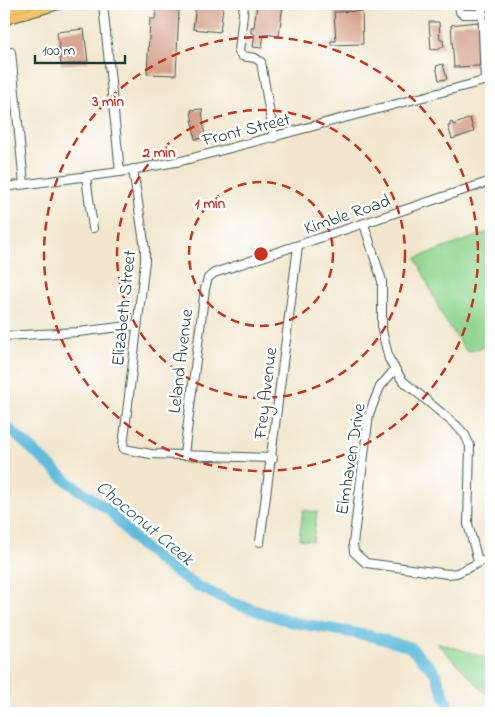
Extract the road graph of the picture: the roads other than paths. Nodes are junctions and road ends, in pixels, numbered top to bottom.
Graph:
1 (28, 4) edge
2 (61, 4) edge
3 (103, 4) edge
4 (244, 4) edge
5 (459, 4) edge
6 (482, 4) edge
7 (4, 11) edge
8 (483, 14) junction
9 (4, 20) edge
10 (11, 52) dead end
11 (488, 80) edge
12 (274, 138) junction
13 (133, 169) junction
14 (120, 172) junction
15 (86, 177) junction
16 (491, 181) edge
17 (24, 184) junction
18 (4, 187) edge
19 (364, 224) junction
20 (93, 228) dead end
21 (298, 246) junction
22 (212, 274) joint
23 (138, 325) junction
24 (4, 336) edge
25 (394, 369) junction
26 (184, 454) junction
27 (273, 458) junction
28 (260, 542) dead end
29 (491, 557) edge
30 (478, 561) junction

1 - 7 main road
2 - 9 main road
3 - 14 street
4 - 12 street
5 - 8 street
6 - 8 street
8 - 11 street
10 - 17 street
11 - 12 street, Front Street
12 - 13 street, Front Street
13 - 14 street, Front Street
13 - 23 street, Elizabeth Street
14 - 15 street, Front Street
15 - 17 street, Front Street
15 - 20 street
16 - 19 street, Kimble Road
17 - 18 street, Front Street
19 - 21 street, Kimble Road
19 - 25 street
21 - 22 street, Kimble Road
21 - 27 street, Frey Avenue
22 - 26 street, Leland Avenue
23 - 24 street
23 - 26 street, Elizabeth Street
25 - 30 street
25 - 30 street, Elmhaven Drive
26 - 27 street
27 - 28 street, Frey Avenue
29 - 30 street

